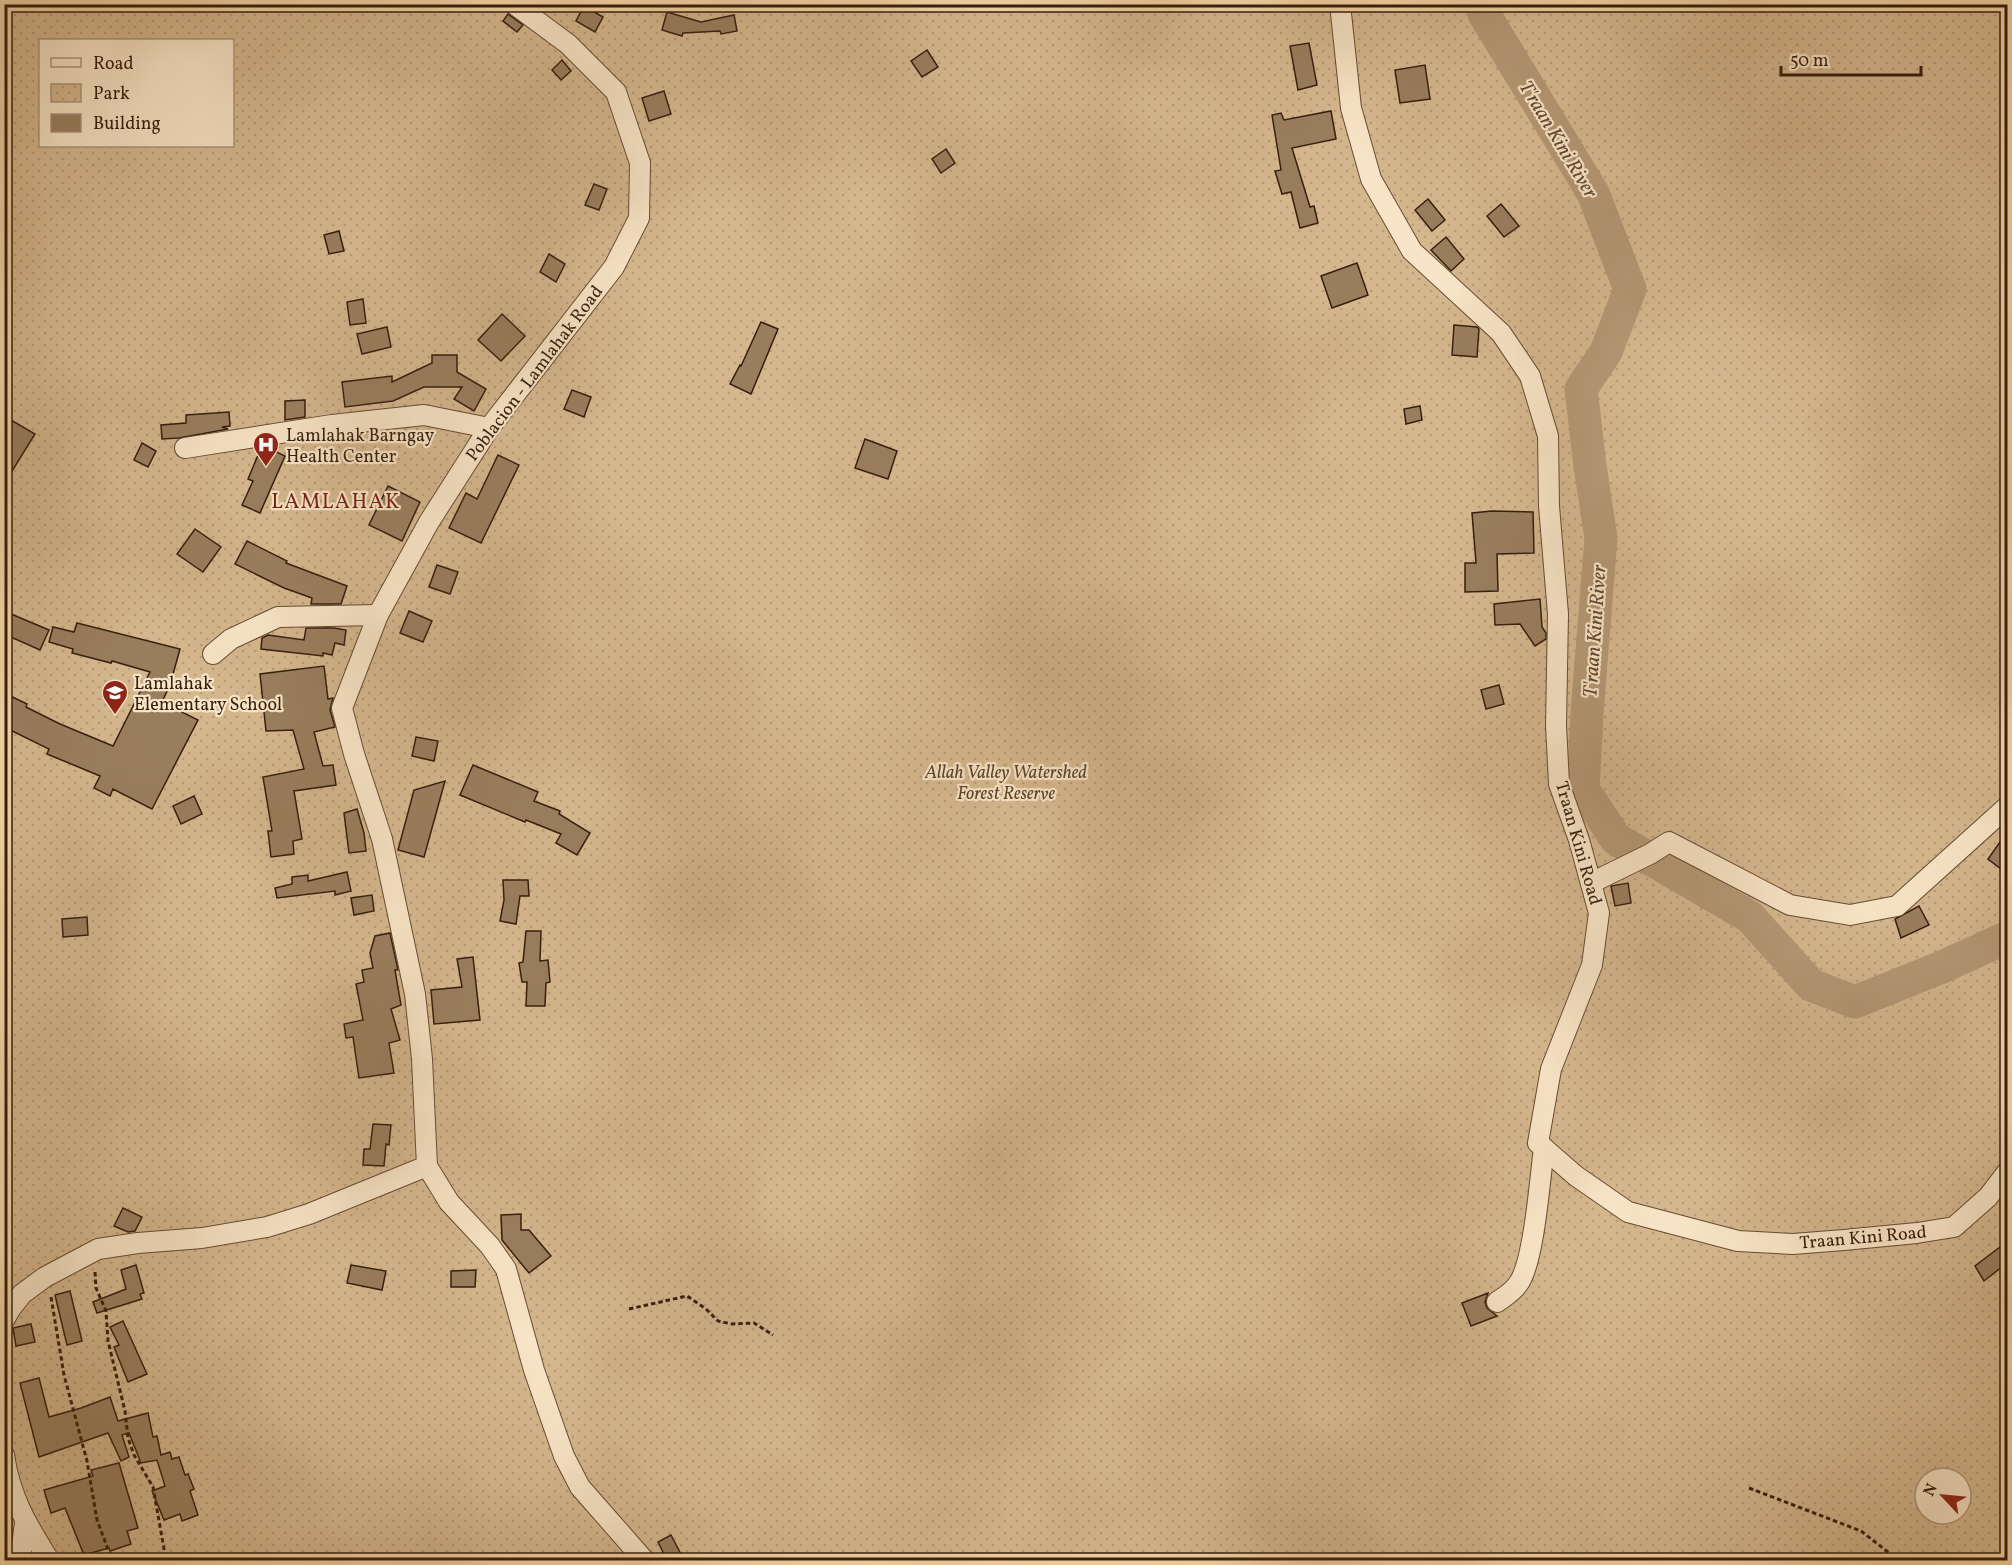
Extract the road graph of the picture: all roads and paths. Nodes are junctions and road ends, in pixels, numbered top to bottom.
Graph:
1 (514, 4) edge
2 (1340, 4) edge
3 (489, 428) junction
4 (185, 448) dead end
5 (378, 615) junction
6 (213, 654) dead end
7 (2007, 806) edge
8 (1591, 883) junction
9 (1544, 1148) junction
10 (427, 1166) junction
11 (2007, 1171) edge
12 (98, 1249) junction
13 (45, 1277) junction
14 (1497, 1302) dead end
15 (629, 1309) dead end
16 (4, 1320) edge
17 (773, 1335) dead end
18 (4, 1455) edge
19 (1749, 1488) dead end
20 (25, 1523) junction
21 (20, 1560) edge
22 (49, 1560) edge
23 (112, 1560) edge
24 (166, 1560) edge
25 (644, 1560) edge
26 (1907, 1560) edge

1 - 3 street, Poblacion - Lamlahak Road
2 - 8 street, Traan Kini Road
3 - 4 street
3 - 5 street, Poblacion - Lamlahak Road
5 - 6 street
5 - 10 street, Poblacion - Lamlahak Road
7 - 8 street
8 - 9 street, Traan Kini Road
9 - 11 street, Traan Kini Road
9 - 14 street
10 - 12 street
10 - 25 street
12 - 13 street
12 - 24 path
13 - 16 street
13 - 23 path
15 - 17 path
18 - 20 street
19 - 26 path
20 - 21 street
20 - 22 street

